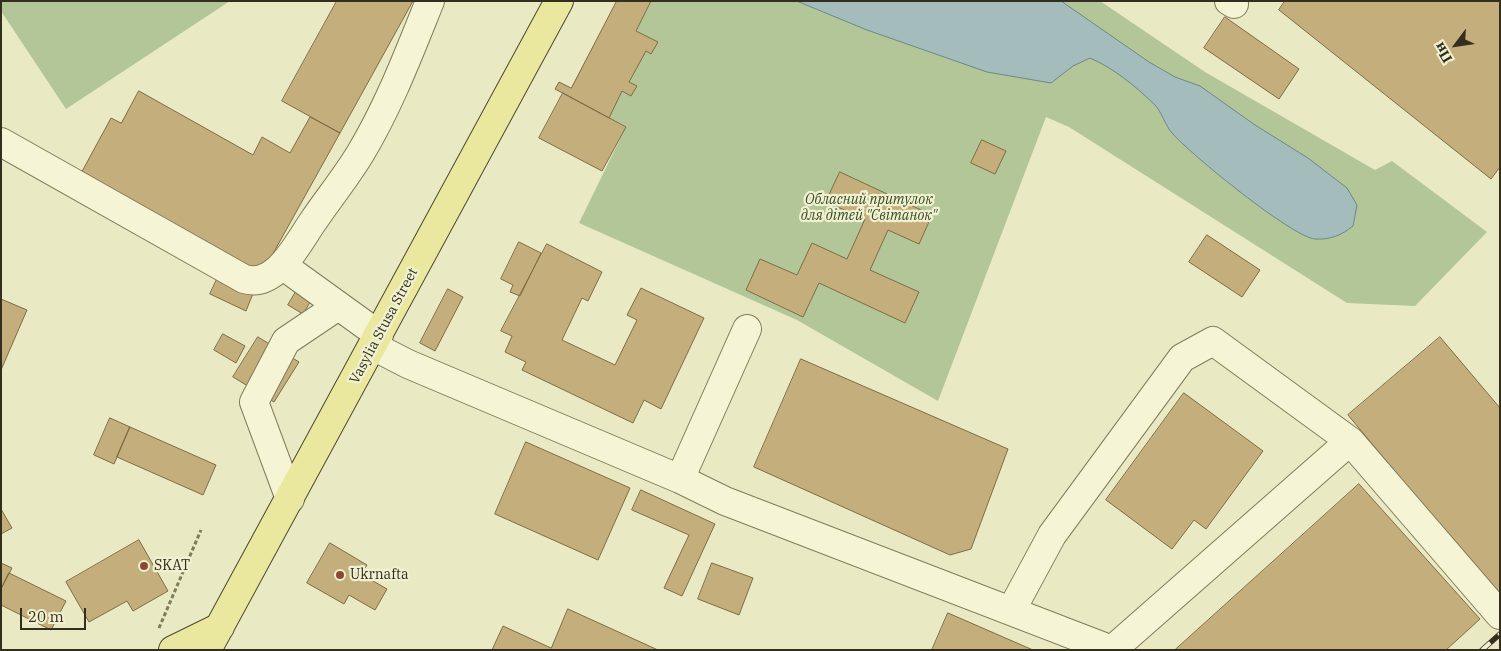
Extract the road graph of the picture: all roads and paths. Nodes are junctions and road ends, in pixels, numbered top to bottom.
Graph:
1 (430, 1) edge
2 (559, 1) edge
3 (1, 142) edge
4 (282, 265) junction
5 (338, 306) junction
6 (747, 329) dead end
7 (376, 341) junction
8 (1350, 441) junction
9 (680, 479) junction
10 (290, 499) junction
11 (201, 530) dead end
12 (1011, 611) junction
13 (1500, 615) edge
14 (213, 638) edge
15 (166, 641) edge

1 - 4 lane
2 - 7 main road, Vasylia Stusa Street
3 - 4 lane
4 - 5 lane
5 - 7 lane
5 - 10 lane
6 - 9 lane
7 - 9 lane
7 - 10 main road, Vasylia Stusa Street
8 - 12 lane
8 - 12 lane
8 - 13 lane
9 - 12 lane
10 - 14 main road, Vasylia Stusa Street
11 - 15 path
14 - 15 main road

